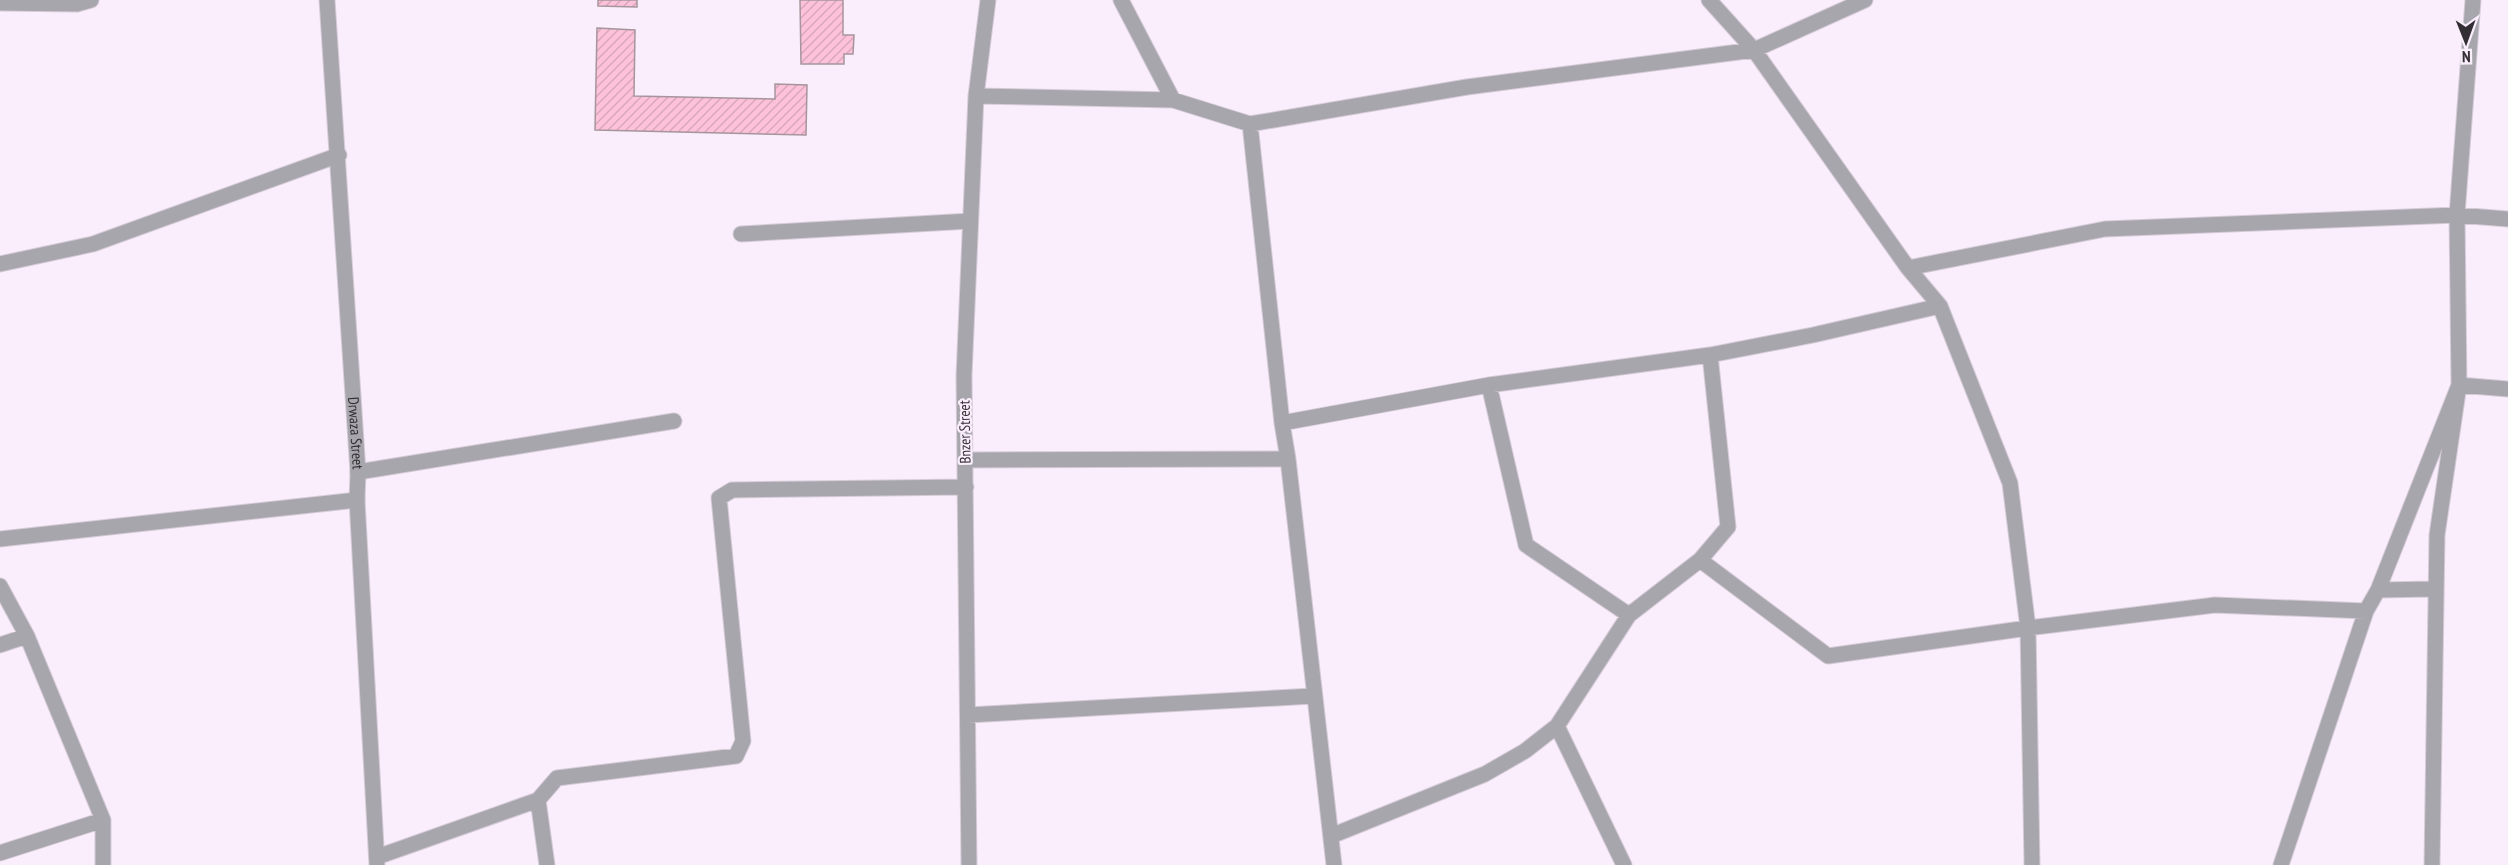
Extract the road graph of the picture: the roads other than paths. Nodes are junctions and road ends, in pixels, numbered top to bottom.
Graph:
1 (91, 0) edge
2 (327, 0) edge
3 (987, 0) edge
4 (1121, 0) edge
5 (1709, 0) edge
6 (1865, 0) edge
7 (2473, 0) edge
8 (0, 3) edge
9 (1754, 50) junction
10 (976, 96) junction
11 (1173, 100) junction
12 (1250, 123) junction
13 (339, 155) junction
14 (2457, 215) junction
15 (2508, 219) edge
16 (970, 221) junction
17 (741, 234) dead end
18 (0, 264) edge
19 (1908, 268) junction
20 (1940, 306) junction
21 (1710, 355) junction
22 (1489, 385) junction
23 (2459, 385) junction
24 (2508, 388) edge
25 (674, 421) dead end
26 (1282, 423) junction
27 (965, 459) junction
28 (1288, 459) junction
29 (358, 472) junction
30 (966, 487) junction
31 (357, 500) junction
32 (0, 539) edge
33 (1700, 560) junction
34 (0, 586) edge
35 (2435, 590) junction
36 (2378, 591) junction
37 (2366, 611) junction
38 (1629, 615) junction
39 (2028, 628) junction
40 (27, 636) junction
41 (0, 645) edge
42 (1313, 696) junction
43 (968, 715) junction
44 (1557, 726) junction
45 (538, 800) junction
46 (103, 820) junction
47 (1331, 836) junction
48 (0, 853) edge
49 (377, 861) edge
50 (103, 865) edge
51 (547, 865) edge
52 (969, 865) edge
53 (1334, 865) edge
54 (1624, 865) edge
55 (2032, 865) edge
56 (2281, 865) edge
57 (2432, 865) edge

1 - 8 street
2 - 13 street, Drwaza Street
3 - 10 street, Bnzer Street
4 - 11 street
5 - 9 street
6 - 9 street
7 - 14 street
9 - 12 street
9 - 19 street
10 - 11 street
10 - 16 street, Bnzer Street
11 - 12 street
12 - 26 street
13 - 18 street
13 - 29 street, Drwaza Street
14 - 15 street
14 - 19 street
14 - 23 street
16 - 17 street
16 - 27 street, Bnzer Street
19 - 20 street
20 - 21 street
20 - 39 street
21 - 22 street
21 - 33 street
22 - 26 street
22 - 38 street
23 - 24 street
23 - 35 street
23 - 36 street
25 - 29 street
26 - 28 street
27 - 28 street
27 - 30 street, Bnzer Street
28 - 42 street
29 - 31 street, Drwaza Street
30 - 43 street, Bnzer Street
30 - 45 street
31 - 32 street
31 - 49 street, Drwaza Street
33 - 38 street
33 - 39 street
34 - 40 street
35 - 36 street
35 - 57 street
36 - 37 street
37 - 39 street
37 - 56 street
38 - 44 street
39 - 55 street
40 - 41 street
40 - 46 street
42 - 43 street
42 - 47 street
43 - 52 street, Bnzer Street
44 - 47 street
44 - 54 street
45 - 49 street
45 - 51 street
46 - 48 street
46 - 50 street
47 - 53 street

